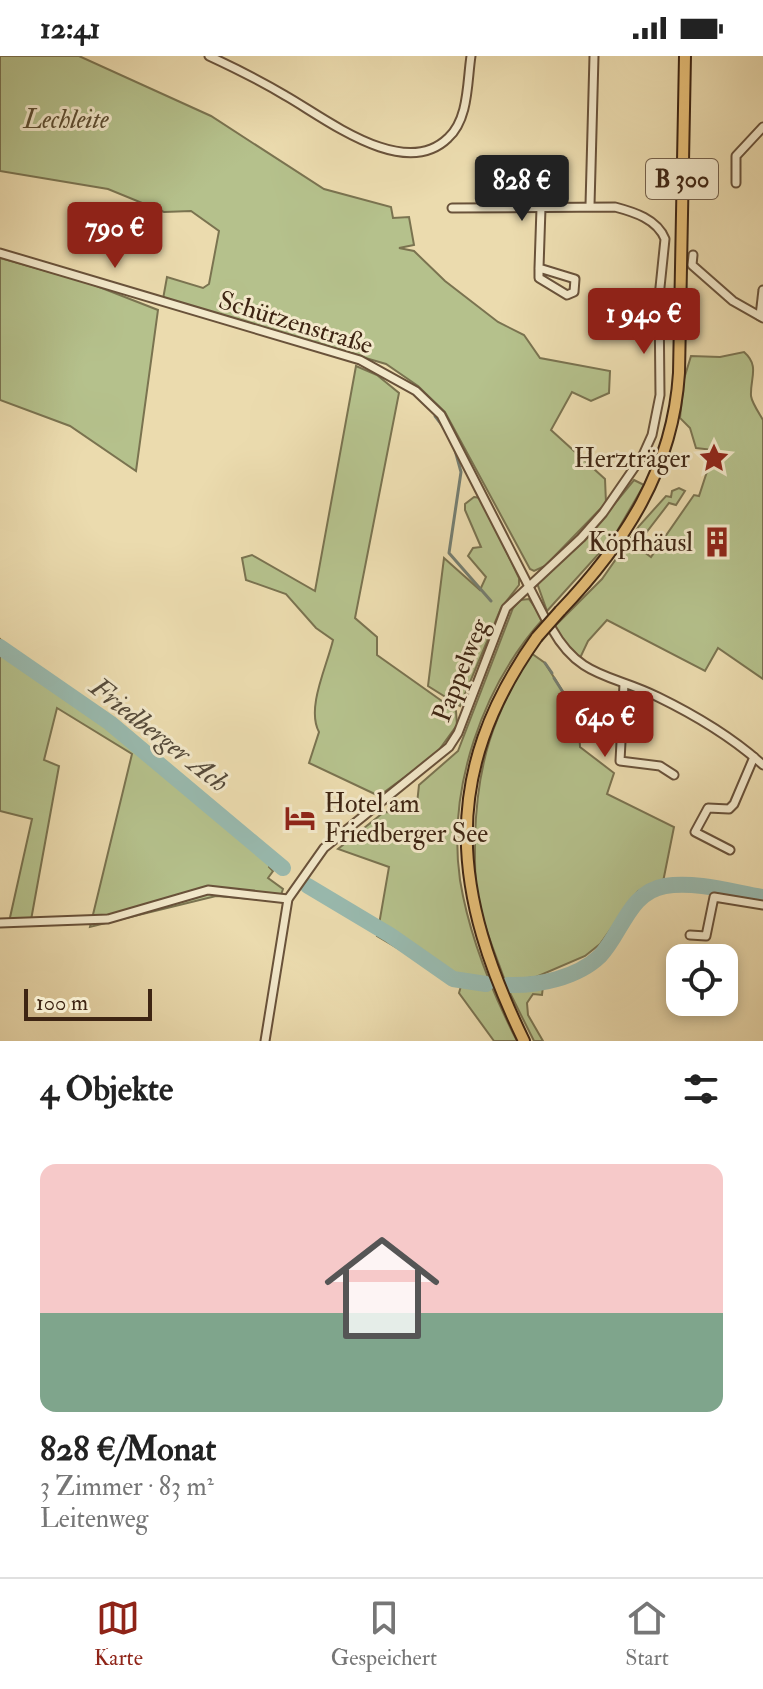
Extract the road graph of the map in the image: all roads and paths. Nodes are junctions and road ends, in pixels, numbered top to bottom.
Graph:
1 (209, 56) edge
2 (471, 56) edge
3 (594, 56) edge
4 (685, 56) edge
5 (763, 127) edge
6 (736, 183) dead end
7 (590, 205) junction
8 (452, 208) dead end
9 (541, 208) junction
10 (0, 253) edge
11 (693, 255) dead end
12 (539, 268) junction
13 (763, 290) edge
14 (761, 317) edge
15 (530, 586) junction
16 (545, 618) dead end
17 (552, 629) dead end
18 (624, 684) junction
19 (754, 757) junction
20 (763, 765) edge
21 (674, 775) dead end
22 (730, 850) dead end
23 (288, 899) junction
24 (763, 905) edge
25 (0, 923) edge
26 (690, 935) dead end
27 (265, 1041) edge
28 (524, 1041) edge

1 - 2 street
3 - 7 street
4 - 28 main road, B 300, bridge
5 - 6 street
7 - 9 street
7 - 15 street, Pappelweg
8 - 9 street
9 - 12 street
10 - 15 street, Schützenstraße
11 - 14 street
12 - 12 street
13 - 14 street
15 - 16 street, Schützenstraße
15 - 23 street, Pappelweg
17 - 18 street
18 - 19 street
18 - 21 street
19 - 20 street
19 - 22 street
23 - 25 street
23 - 27 street, Pappelweg
24 - 26 street

